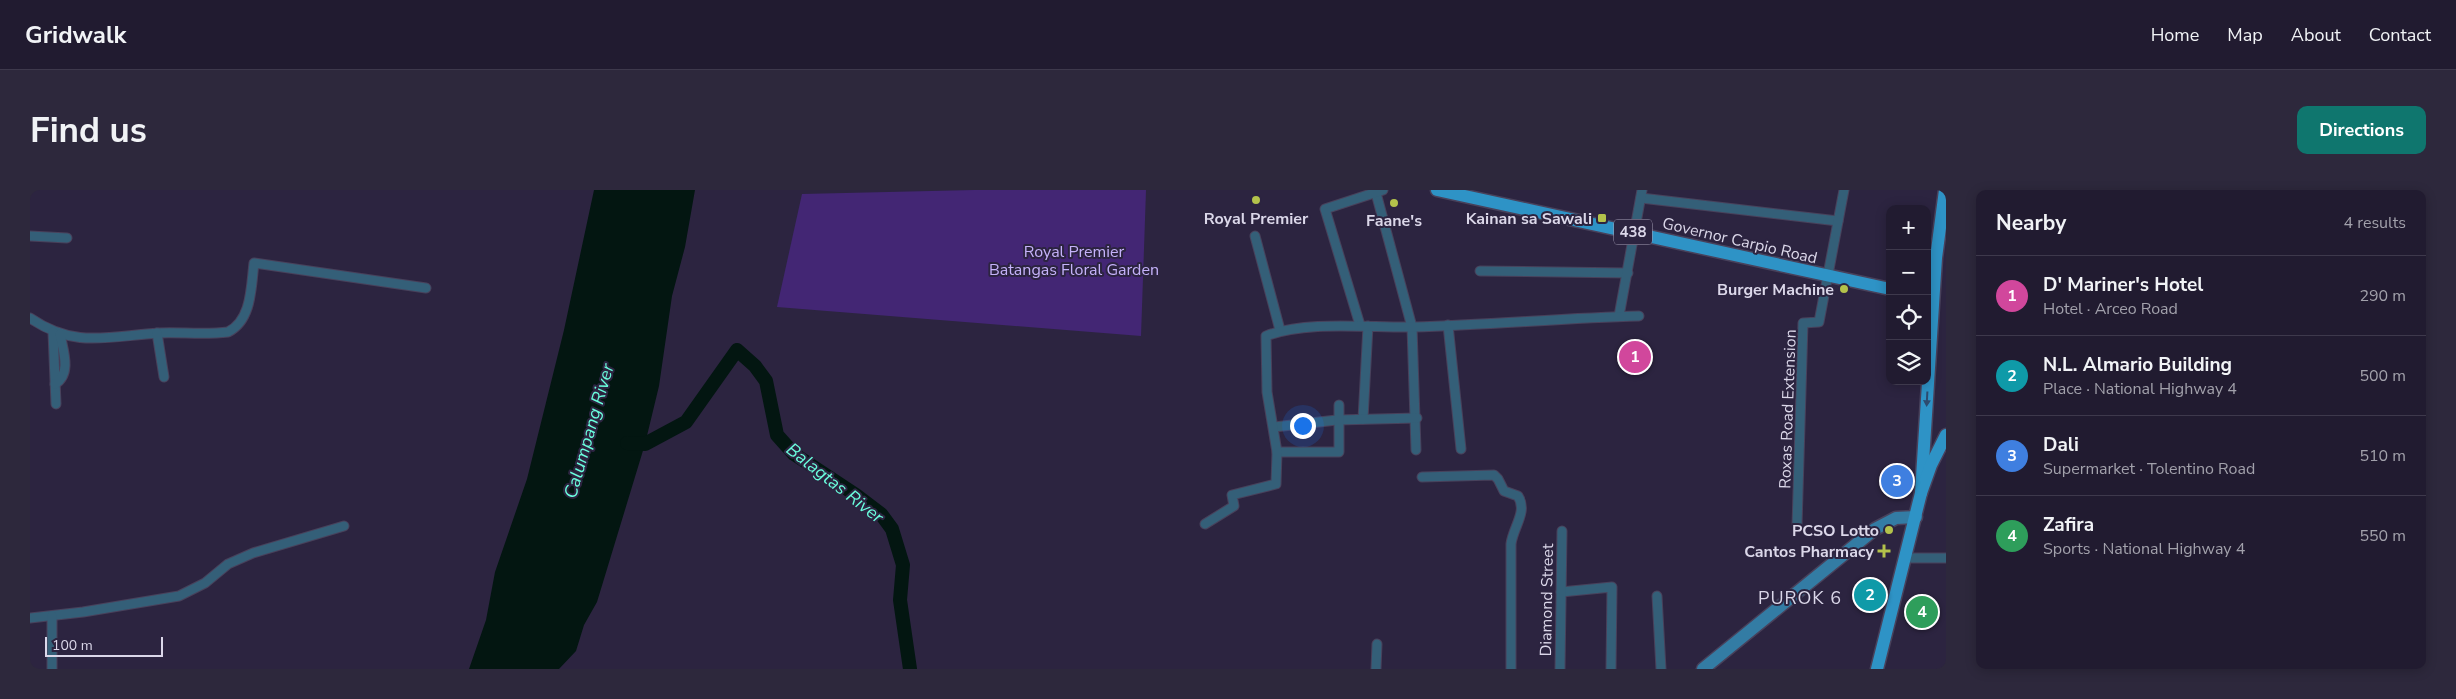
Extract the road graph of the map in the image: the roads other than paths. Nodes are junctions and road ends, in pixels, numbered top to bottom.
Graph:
1 (1437, 190) edge
2 (1844, 190) edge
3 (1945, 190) edge
4 (1380, 191) edge
5 (1641, 194) edge
6 (1838, 220) junction
7 (1635, 232) junction
8 (30, 236) edge
9 (1255, 236) dead end
10 (67, 238) dead end
11 (1480, 271) dead end
12 (1628, 273) junction
13 (1828, 276) junction
14 (426, 288) dead end
15 (1886, 288) edge
16 (1930, 295) edge
17 (1619, 316) junction
18 (1639, 316) dead end
19 (30, 318) edge
20 (1448, 325) junction
21 (1364, 326) junction
22 (1412, 327) junction
23 (1280, 330) junction
24 (57, 333) junction
25 (157, 333) junction
26 (1928, 340) edge
27 (164, 377) dead end
28 (56, 404) dead end
29 (1339, 405) dead end
30 (1416, 418) junction
31 (1363, 419) junction
32 (1337, 420) junction
33 (1274, 427) junction
34 (1924, 440) junction
35 (1944, 440) edge
36 (1416, 450) dead end
37 (1461, 450) dead end
38 (1277, 452) junction
39 (1422, 477) dead end
40 (1921, 493) junction
41 (1916, 517) junction
42 (1205, 524) dead end
43 (344, 526) dead end
44 (1797, 526) dead end
45 (1562, 532) dead end
46 (1905, 558) junction
47 (1946, 558) edge
48 (1561, 592) junction
49 (1657, 596) dead end
50 (52, 616) junction
51 (30, 618) edge
52 (1377, 644) dead end
53 (52, 669) edge
54 (1376, 669) edge
55 (1511, 669) edge
56 (1560, 669) edge
57 (1611, 669) edge
58 (1662, 669) edge
59 (1704, 669) edge
60 (1877, 669) edge

1 - 7 main road, Governor Carpio Road / 438
2 - 6 street
3 - 16 main road
4 - 21 street
4 - 22 street
5 - 6 street
5 - 7 street
6 - 13 street
7 - 12 street
7 - 13 main road, Governor Carpio Road / 438
8 - 10 street
9 - 23 street
11 - 12 street
12 - 17 street
13 - 15 main road, Governor Carpio Road / 438
13 - 44 street, Roxas Road Extension
14 - 25 street
17 - 18 street
17 - 20 street
19 - 24 street
20 - 22 street
20 - 37 street
21 - 22 street
21 - 23 street
21 - 31 street
22 - 30 street
23 - 33 street
24 - 25 street
24 - 28 street
25 - 27 street
26 -> 34 main road
29 - 32 street
30 - 31 street
30 - 36 street
31 - 32 street
32 - 33 street
32 - 38 street
33 - 38 street
34 - 35 main road
34 - 40 main road
35 - 40 main road
38 - 42 street
39 - 55 street
40 - 41 main road
41 - 46 main road
41 - 59 street
43 - 50 street
45 - 48 street, Diamond Street
46 - 47 street
46 - 60 main road
48 - 56 street, Diamond Street
48 - 57 street
49 - 58 street
50 - 51 street
50 - 53 street
52 - 54 street

